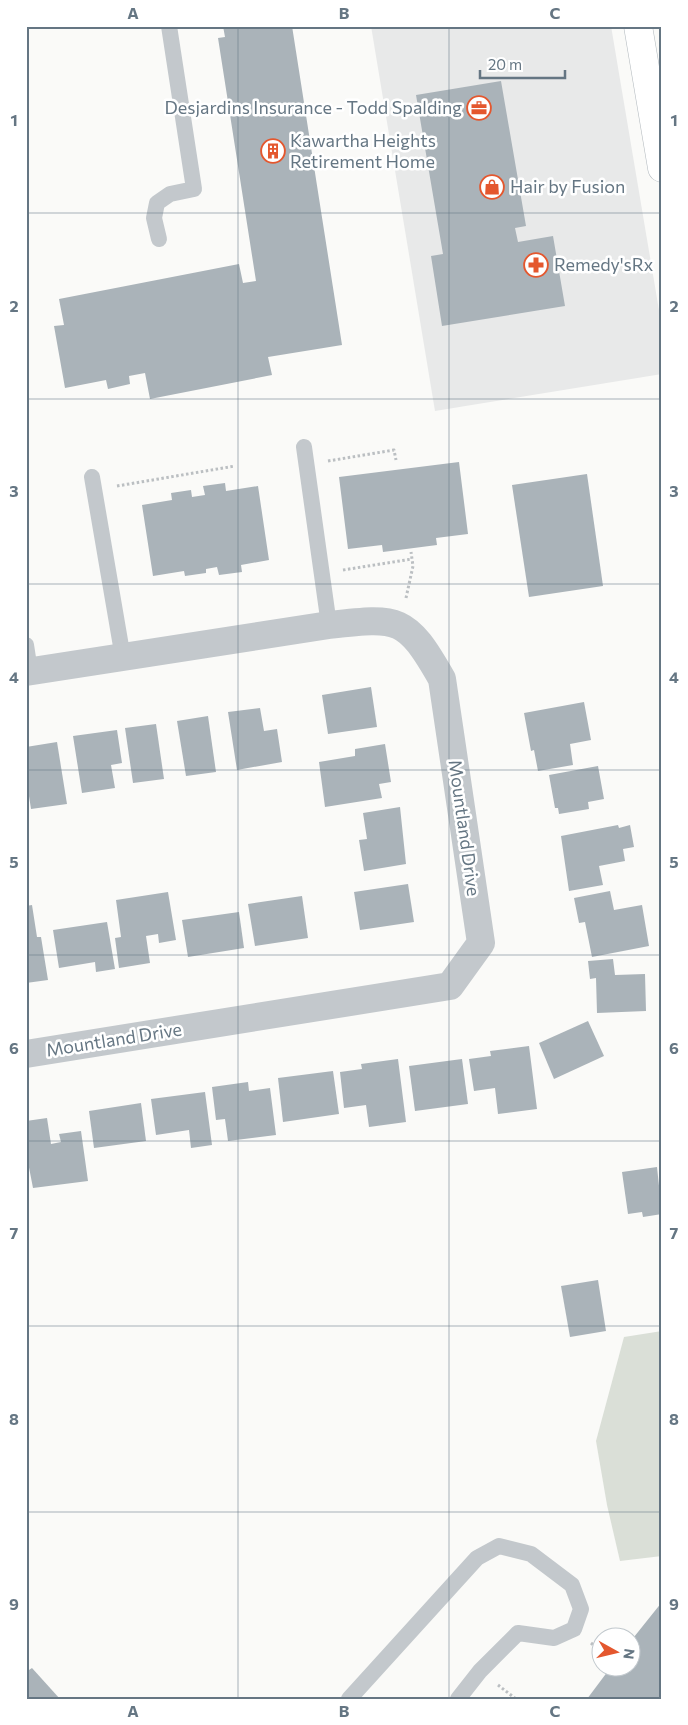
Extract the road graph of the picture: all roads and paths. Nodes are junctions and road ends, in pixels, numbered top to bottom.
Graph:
1 (169, 26) edge
2 (638, 26) edge
3 (662, 168) edge
4 (159, 239) dead end
5 (304, 447) dead end
6 (396, 460) dead end
7 (307, 465) junction
8 (234, 466) dead end
9 (94, 483) joint
10 (411, 552) dead end
11 (412, 559) junction
12 (322, 573) junction
13 (329, 625) junction
14 (401, 625) junction
15 (26, 645) edge
16 (123, 658) junction
17 (28, 672) edge
18 (26, 1054) edge
19 (349, 1699) edge
20 (458, 1699) edge

1 - 4 lane
2 - 3 main road
5 - 7 lane
6 - 7 path
7 - 12 lane
8 - 9 path
9 - 16 lane
10 - 11 path
11 - 12 path
11 - 14 path
12 - 13 lane
13 - 14 street
13 - 16 street
14 - 18 street, Mountland Drive
15 - 17 lane
16 - 17 street
19 - 20 lane

